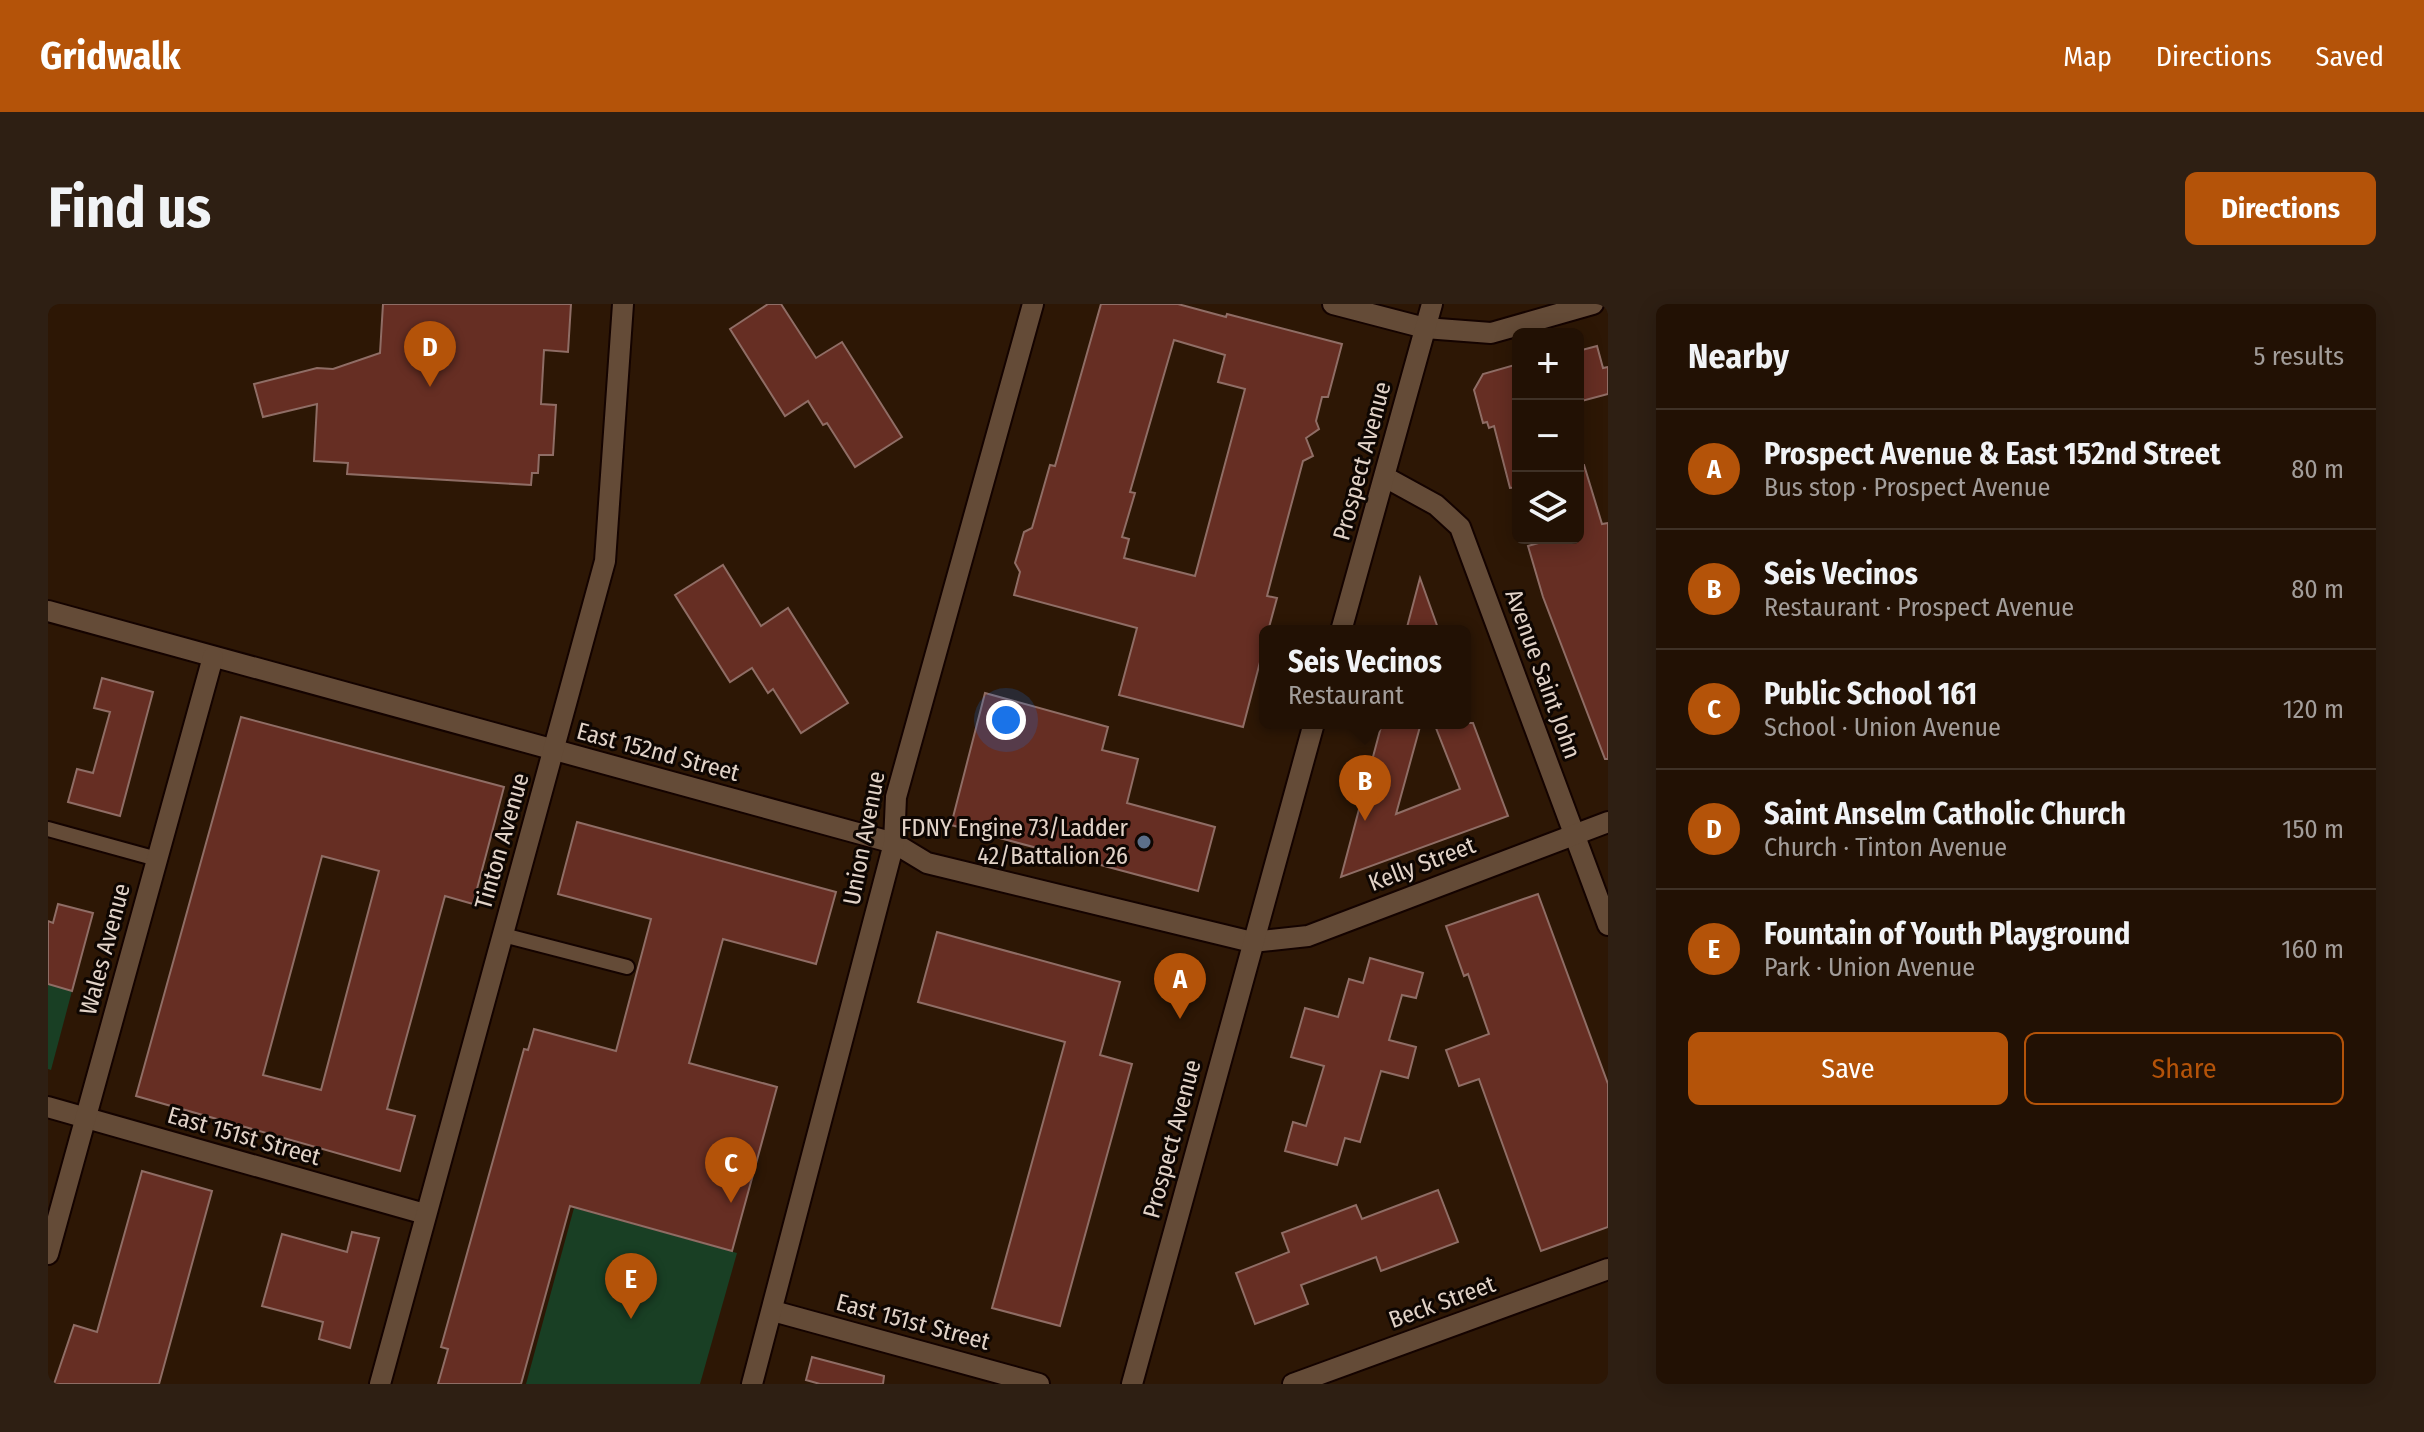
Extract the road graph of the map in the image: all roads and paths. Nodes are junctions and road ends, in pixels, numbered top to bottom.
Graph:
1 (623, 304) edge
2 (1033, 304) edge
3 (1333, 304) edge
4 (1432, 304) edge
5 (1593, 304) edge
6 (1425, 328) junction
7 (1385, 477) junction
8 (48, 611) edge
9 (1343, 625) edge
10 (213, 657) junction
11 (1312, 729) edge
12 (555, 751) junction
13 (1608, 822) edge
14 (48, 829) edge
15 (1574, 835) junction
16 (894, 843) junction
17 (157, 859) junction
18 (1608, 925) edge
19 (503, 935) junction
20 (1252, 942) junction
21 (627, 967) dead end
22 (48, 1107) edge
23 (86, 1118) junction
24 (425, 1214) junction
25 (48, 1254) edge
26 (1608, 1269) edge
27 (773, 1311) junction
28 (380, 1384) edge
29 (752, 1384) edge
30 (1039, 1384) edge
31 (1132, 1384) edge
32 (1293, 1384) edge

1 - 12 street, Tinton Avenue
2 - 16 street, Union Avenue
3 - 6 street
4 - 6 street, Prospect Avenue
5 - 6 street
6 - 7 street, Prospect Avenue
7 - 9 street, Prospect Avenue
7 - 15 street, Avenue Saint John
8 - 10 street, East 152nd Street
10 - 12 street, East 152nd Street
10 - 17 street, Wales Avenue
11 - 20 street, Prospect Avenue
12 - 16 street, East 152nd Street
12 - 19 street, Tinton Avenue
13 - 15 street, Kelly Street
14 - 17 lane
15 - 18 street, Avenue Saint John
15 - 20 street, Kelly Street
16 - 20 street, East 152nd Street
16 - 27 street, Union Avenue
17 - 23 street, Wales Avenue
19 - 21 lane
19 - 24 street, Tinton Avenue
20 - 31 street, Prospect Avenue
22 - 23 street, East 151st Street
23 - 24 street, East 151st Street
23 - 25 street, Wales Avenue
24 - 28 street, Tinton Avenue
26 - 32 street, Beck Street
27 - 29 street, Union Avenue
27 - 30 street, East 151st Street

